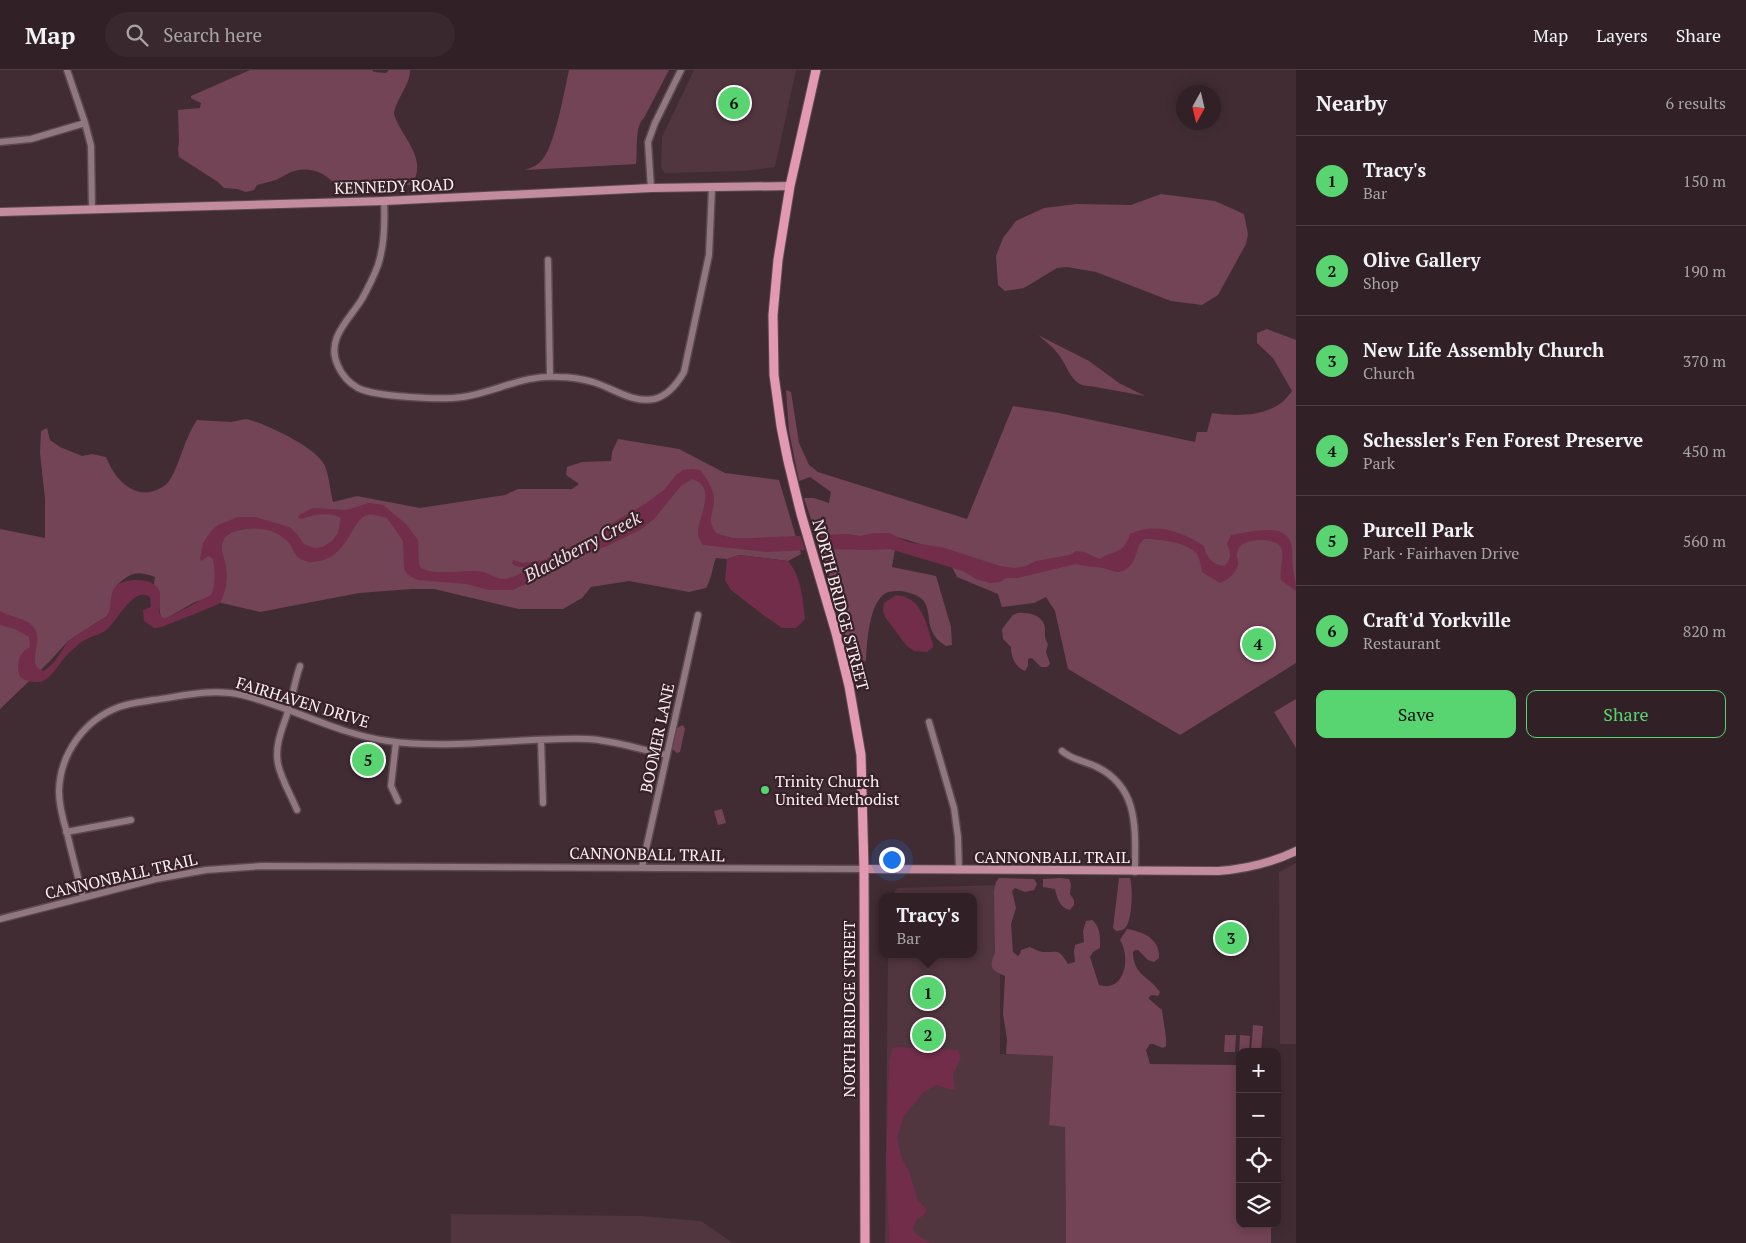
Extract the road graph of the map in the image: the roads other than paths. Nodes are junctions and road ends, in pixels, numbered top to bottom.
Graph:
1 (67, 70) edge
2 (681, 70) edge
3 (816, 70) edge
4 (86, 123) junction
5 (0, 142) edge
6 (790, 186) junction
7 (651, 188) junction
8 (712, 188) junction
9 (384, 201) junction
10 (92, 208) junction
11 (0, 212) edge
12 (548, 260) dead end
13 (550, 377) junction
14 (698, 615) dead end
15 (300, 666) dead end
16 (288, 711) junction
17 (929, 722) dead end
18 (541, 740) junction
19 (396, 742) junction
20 (1062, 751) dead end
21 (667, 755) junction
22 (398, 801) dead end
23 (543, 804) dead end
24 (297, 810) dead end
25 (131, 820) dead end
26 (66, 832) junction
27 (1296, 851) edge
28 (642, 867) junction
29 (864, 869) junction
30 (959, 870) junction
31 (1135, 872) junction
32 (83, 898) junction
33 (0, 919) edge
34 (865, 1243) edge

1 - 4 street
2 - 7 street
3 - 6 highway, NORTH BRIDGE STREET
4 - 5 street
4 - 10 street
6 - 8 main road, KENNEDY ROAD
6 - 29 highway, NORTH BRIDGE STREET
7 - 8 main road, KENNEDY ROAD
7 - 9 main road, KENNEDY ROAD
8 - 13 street
9 - 10 main road, KENNEDY ROAD
9 - 13 street
10 - 11 main road, KENNEDY ROAD
12 - 13 street
14 - 21 street, BOOMER LANE
15 - 16 street
16 - 19 street, FAIRHAVEN DRIVE
16 - 24 street
16 - 26 street, FAIRHAVEN DRIVE
17 - 30 street
18 - 19 street, FAIRHAVEN DRIVE
18 - 21 street, FAIRHAVEN DRIVE
18 - 23 street
19 - 22 street
20 - 31 street
21 - 28 street, BOOMER LANE
25 - 26 street
26 - 32 street, FAIRHAVEN DRIVE
27 - 31 main road, CANNONBALL TRAIL
28 - 29 street, CANNONBALL TRAIL
28 - 32 street, CANNONBALL TRAIL
29 - 30 main road, CANNONBALL TRAIL
29 - 34 highway, NORTH BRIDGE STREET
30 - 31 main road, CANNONBALL TRAIL
32 - 33 street, CANNONBALL TRAIL

